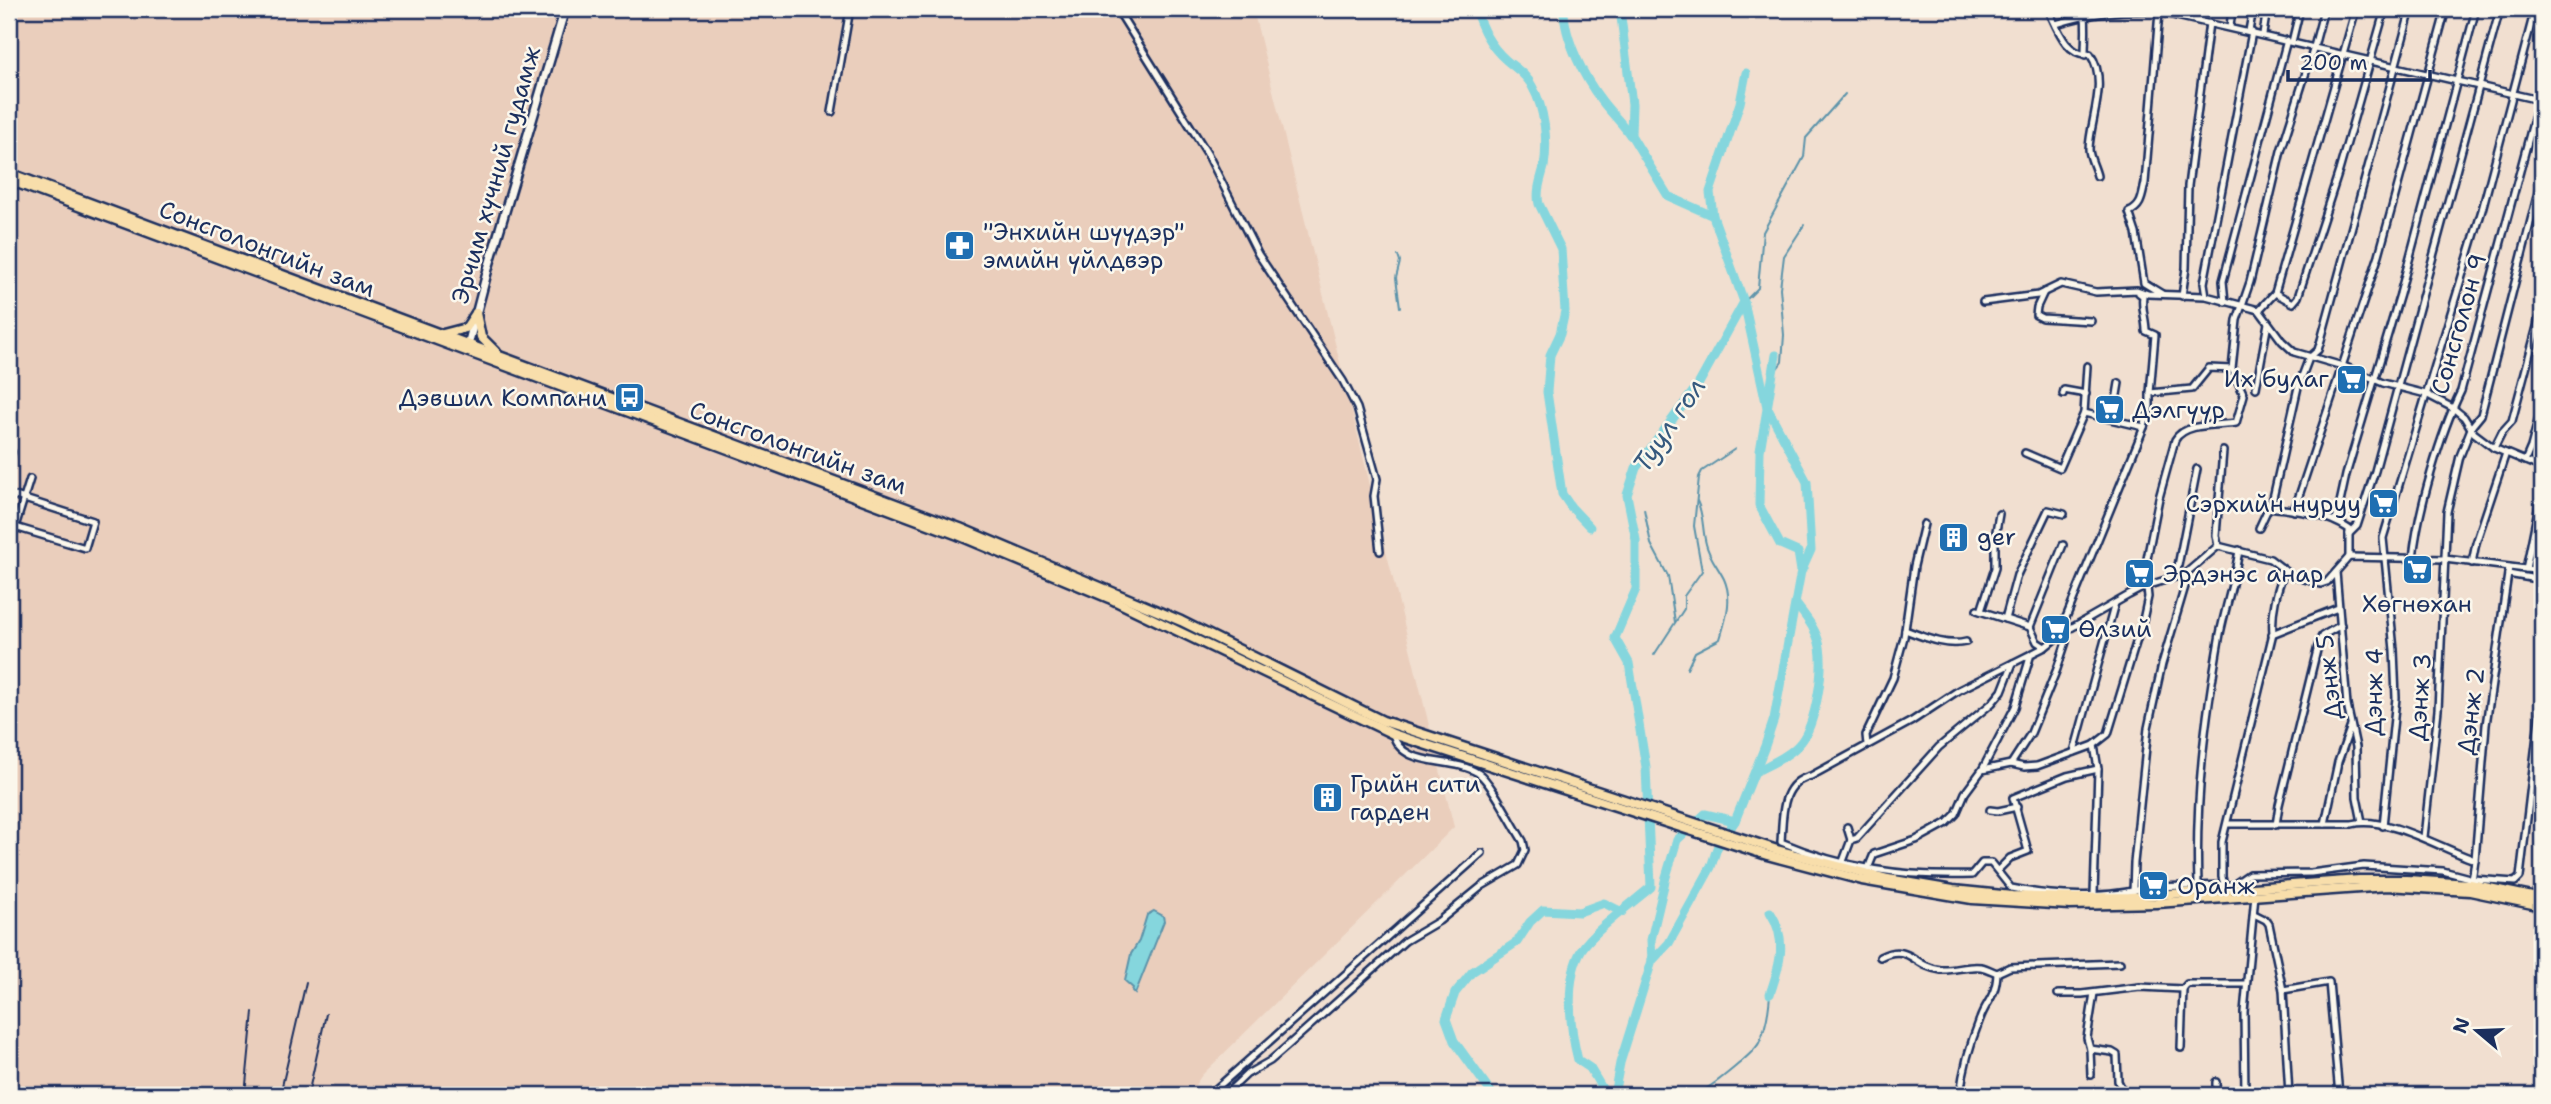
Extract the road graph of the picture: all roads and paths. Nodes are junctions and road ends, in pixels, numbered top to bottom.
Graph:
1 (565, 9) edge
2 (850, 9) edge
3 (1117, 9) edge
4 (2048, 9) edge
5 (2202, 9) edge
6 (2232, 9) edge
7 (2253, 9) edge
8 (2267, 9) edge
9 (2300, 9) edge
10 (2324, 9) edge
11 (2356, 9) edge
12 (2385, 9) edge
13 (2411, 9) edge
14 (2446, 9) edge
15 (2476, 9) edge
16 (2501, 9) edge
17 (2535, 9) edge
18 (2156, 10) edge
19 (2084, 12) edge
20 (2178, 12) edge
21 (2200, 20) junction
22 (2209, 23) junction
23 (2056, 24) junction
24 (2230, 27) junction
25 (2251, 32) junction
26 (2263, 34) junction
27 (2290, 41) junction
28 (2314, 47) junction
29 (2085, 55) junction
30 (2343, 55) junction
31 (2371, 59) junction
32 (2395, 65) junction
33 (2429, 74) junction
34 (2458, 80) junction
35 (2480, 85) junction
36 (2513, 95) junction
37 (2541, 100) edge
38 (832, 113) dead end
39 (9, 173) edge
40 (2097, 176) dead end
41 (2542, 177) edge
42 (9, 180) edge
43 (2137, 290) junction
44 (2044, 292) junction
45 (2275, 293) junction
46 (2162, 294) junction
47 (2182, 296) junction
48 (2206, 296) junction
49 (1983, 302) dead end
50 (2225, 302) junction
51 (2241, 306) junction
52 (2542, 308) edge
53 (2259, 310) junction
54 (476, 313) junction
55 (2091, 321) dead end
56 (2269, 323) junction
57 (439, 334) junction
58 (467, 349) junction
59 (501, 357) junction
60 (2309, 358) junction
61 (2087, 366) dead end
62 (2342, 366) junction
63 (2232, 369) junction
64 (2375, 380) junction
65 (2119, 383) dead end
66 (2397, 386) junction
67 (2256, 388) dead end
68 (2150, 393) junction
69 (2063, 394) dead end
70 (2086, 394) junction
71 (2426, 394) junction
72 (2542, 406) edge
73 (2453, 408) junction
74 (2084, 413) junction
75 (2113, 419) junction
76 (2472, 426) junction
77 (2144, 427) junction
78 (2494, 448) junction
79 (12, 452) dead end
80 (2223, 452) dead end
81 (2025, 453) dead end
82 (2506, 453) junction
83 (2525, 461) junction
84 (9, 463) edge
85 (2542, 468) edge
86 (2197, 469) dead end
87 (30, 479) dead end
88 (2542, 490) edge
89 (9, 494) edge
90 (24, 499) junction
91 (2267, 508) junction
92 (2294, 511) junction
93 (1999, 514) dead end
94 (2064, 514) dead end
95 (2336, 521) junction
96 (1924, 524) dead end
97 (15, 527) junction
98 (2259, 528) dead end
99 (2349, 534) junction
100 (2063, 545) dead end
101 (2218, 546) junction
102 (9, 549) edge
103 (2239, 550) junction
104 (1380, 551) dead end
105 (2349, 557) junction
106 (2385, 558) junction
107 (2413, 558) junction
108 (2445, 559) junction
109 (2472, 562) junction
110 (2509, 567) junction
111 (2526, 569) junction
112 (2284, 571) junction
113 (2336, 571) junction
114 (2542, 571) edge
115 (2185, 574) junction
116 (2508, 575) junction
117 (2176, 576) junction
118 (2542, 580) edge
119 (2146, 586) junction
120 (2115, 603) junction
121 (2338, 608) junction
122 (2005, 619) junction
123 (2342, 625) junction
124 (2030, 627) junction
125 (1905, 630) junction
126 (2064, 632) junction
127 (2272, 634) junction
128 (1966, 642) dead end
129 (2045, 647) junction
130 (2031, 654) junction
131 (2013, 663) junction
132 (2542, 693) edge
133 (2351, 724) junction
134 (1393, 734) junction
135 (1867, 745) junction
136 (2094, 745) junction
137 (2074, 752) junction
138 (2011, 764) junction
139 (2098, 769) junction
140 (1982, 770) junction
141 (1562, 784) junction
142 (2017, 807) junction
143 (1990, 810) dead end
144 (2362, 822) junction
145 (2227, 824) junction
146 (2325, 824) junction
147 (2276, 825) junction
148 (2383, 826) junction
149 (1847, 827) dead end
150 (2424, 837) junction
151 (1851, 839) junction
152 (1766, 851) junction
153 (1482, 853) dead end
154 (2475, 860) junction
155 (1845, 866) junction
156 (2356, 868) junction
157 (1998, 870) junction
158 (1867, 872) junction
159 (1931, 876) junction
160 (2359, 880) junction
161 (2472, 881) junction
162 (2198, 884) junction
163 (1928, 886) junction
164 (2319, 887) junction
165 (2225, 888) junction
166 (2133, 892) junction
167 (2094, 894) junction
168 (2042, 895) junction
169 (2255, 895) junction
170 (2542, 899) edge
171 (2542, 906) edge
172 (2254, 914) junction
173 (1880, 957) dead end
174 (2120, 963) dead end
175 (1997, 973) junction
176 (2246, 984) junction
177 (2183, 989) junction
178 (2283, 990) junction
179 (2094, 993) junction
180 (2058, 994) dead end
181 (2180, 1048) dead end
182 (2090, 1049) junction
183 (2091, 1075) dead end
184 (2216, 1082) dead end
185 (2122, 1089) dead end
186 (1209, 1095) edge
187 (1225, 1095) edge
188 (1960, 1095) edge
189 (2217, 1095) edge
190 (2229, 1095) edge
191 (2245, 1095) edge
192 (2289, 1095) edge
193 (2339, 1095) edge

1 - 54 main road, Эрчим хүчний гудамж
2 - 38 street
3 - 104 street
4 - 23 street
5 - 21 street
6 - 24 street
7 - 25 street
8 - 26 street
9 - 27 street
10 - 28 street
11 - 30 street
12 - 31 street
13 - 32 street
14 - 33 street
15 - 34 street
16 - 35 street
17 - 36 street, Дэнж 4
18 - 19 street
18 - 20 street
18 - 46 street
19 - 23 street
19 - 29 street
20 - 21 street
21 - 22 street
22 - 24 street
22 - 47 street
23 - 29 street
24 - 25 street
25 - 26 street
25 - 48 street
26 - 27 street
27 - 28 street
27 - 50 street
28 - 30 street
28 - 51 street
29 - 40 street
30 - 31 street
30 - 45 street
31 - 32 street
31 - 45 street
32 - 33 street
32 - 60 street
33 - 34 street
33 - 62 street
34 - 35 street
34 - 64 street
35 - 36 street
35 - 66 street
36 - 37 street
36 - 71 street, Дэнж 4
37 - 73 street, Сонсголон 9
39 - 57 main road, Сонсголонгийн зам
41 - 76 street, Дэнж 3
42 - 58 main road, Сонсголонгийн зам
43 - 44 street
43 - 46 street
43 - 68 street
44 - 49 street
44 - 55 street
45 - 53 street
46 - 47 street
47 - 48 street
48 - 50 street
50 - 51 street
51 - 53 street
51 - 63 street
52 - 78 street
53 - 56 street
54 - 57 main road
54 - 58 main road, Эрчим хүчний гудамж
54 - 59 main road
56 - 60 street
56 - 67 street
57 - 58 main road, Сонсголонгийн зам
58 - 59 main road, Сонсголонгийн зам
58 - 134 main road, Сонсголонгийн зам
59 - 141 main road, Сонсголонгийн зам
60 - 62 street
60 - 91 street
61 - 70 street
62 - 64 street
62 - 92 street
63 - 68 street
63 - 119 street
64 - 66 street
64 - 95 street
65 - 75 street
66 - 71 street
66 - 99 street
68 - 77 street
69 - 70 street
70 - 74 street
71 - 73 street
71 - 106 street, Дэнж 4
72 - 83 street
73 - 76 street
73 - 107 street, Сонсголон 9
74 - 75 street
74 - 81 street
75 - 77 street
76 - 78 street
76 - 108 street, Дэнж 3
77 - 126 street
78 - 82 street
79 - 84 street
80 - 101 street
82 - 83 street
82 - 109 street
83 - 85 street
86 - 117 street
87 - 90 street
88 - 111 street
89 - 90 street
90 - 97 street
90 - 97 street
91 - 92 street
91 - 98 street
92 - 95 street
93 - 122 street
94 - 122 street
95 - 99 street
96 - 125 street
97 - 102 street
99 - 105 street
100 - 124 street
101 - 103 street
101 - 115 street
103 - 112 street
103 - 162 street
105 - 106 street
105 - 113 street
106 - 107 street
106 - 148 street, Дэнж 4
107 - 108 street
108 - 109 street
108 - 150 street, Дэнж 3
109 - 110 street
110 - 111 street
110 - 116 street, Дэнж 2
111 - 114 street
112 - 113 street
112 - 127 street
113 - 121 street, Дэнж 5
115 - 117 street
115 - 166 street
116 - 118 street
116 - 154 street, Дэнж 2
117 - 119 street
119 - 120 street
119 - 136 street
120 - 126 street
120 - 137 street
121 - 123 street, Дэнж 5
121 - 127 street
122 - 124 street
123 - 133 street, Дэнж 5
123 - 147 street
124 - 129 street
125 - 128 street
125 - 135 street
126 - 129 street
126 - 138 street
127 - 145 street
129 - 130 street
130 - 131 street
130 - 140 street
131 - 135 street
131 - 151 street
132 - 161 street
133 - 144 street, Дэнж 5
133 - 146 street
134 - 141 main road, Сонсголонгийн зам
134 - 187 street
135 - 155 street
136 - 137 street
136 - 139 street
137 - 138 street
138 - 140 street
139 - 142 street
139 - 167 street
140 - 158 street
141 - 152 main road
142 - 143 street
142 - 157 street
144 - 146 street
144 - 148 street
145 - 147 street
145 - 165 street
146 - 147 street
148 - 150 street
149 - 151 street
150 - 154 street
151 - 155 street
152 - 155 main road
152 - 169 main road
153 - 186 street
154 - 161 street, Дэнж 2
155 - 158 main road
156 - 160 street
156 - 161 street
156 - 165 street
157 - 159 street
157 - 168 street
158 - 159 street
158 - 163 main road
159 - 163 street
160 - 161 main road
160 - 164 main road
161 - 170 main road
162 - 165 street
162 - 166 street
163 - 168 main road
164 - 165 main road
164 - 169 main road
164 - 171 main road
165 - 168 main road
166 - 167 street
167 - 168 street
169 - 172 street
172 - 176 street
172 - 178 street
173 - 175 street
174 - 175 street
175 - 188 street
176 - 177 street
176 - 191 street
177 - 179 street
177 - 181 street
178 - 192 street
178 - 193 street
179 - 180 street
179 - 182 street
182 - 183 street
182 - 185 street
184 - 189 street
190 - 191 street

